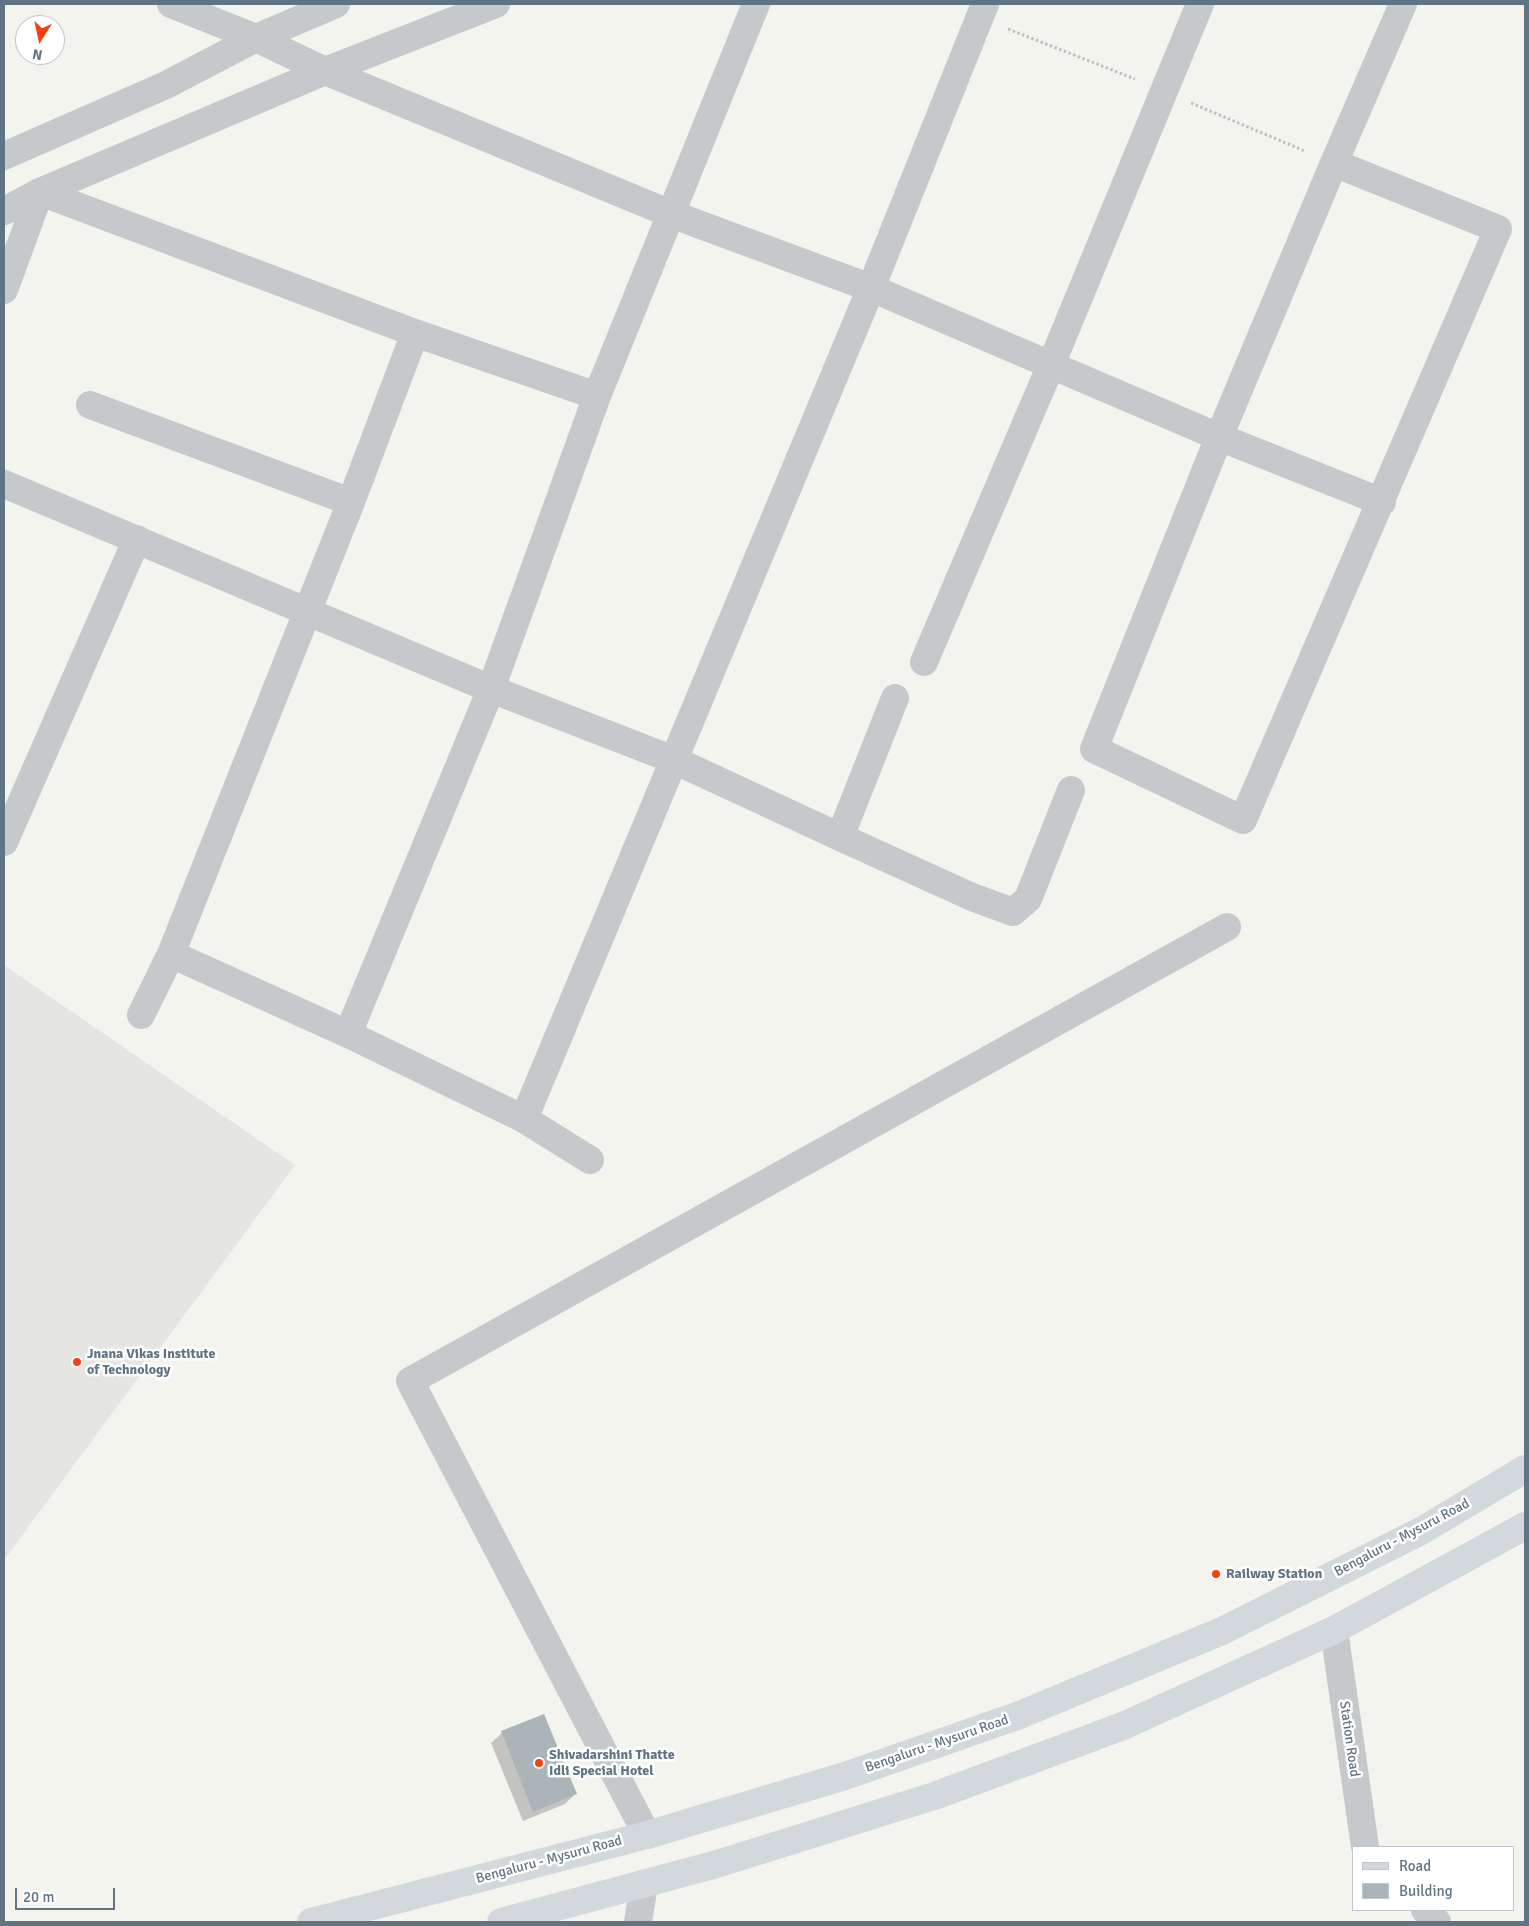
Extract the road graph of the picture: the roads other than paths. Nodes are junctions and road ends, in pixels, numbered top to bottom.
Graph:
1 (171, 4) edge
2 (336, 4) edge
3 (496, 4) edge
4 (756, 4) edge
5 (985, 4) edge
6 (1200, 4) edge
7 (1403, 4) edge
8 (256, 38) junction
9 (326, 71) junction
10 (4, 156) edge
11 (1334, 163) junction
12 (40, 192) junction
13 (4, 210) edge
14 (670, 214) junction
15 (871, 288) junction
16 (4, 290) edge
17 (415, 334) junction
18 (1051, 365) junction
19 (597, 396) junction
20 (90, 405) dead end
21 (1219, 437) junction
22 (4, 484) edge
23 (351, 502) junction
24 (1382, 502) junction
25 (137, 539) junction
26 (306, 612) junction
27 (924, 662) dead end
28 (491, 689) junction
29 (896, 698) dead end
30 (674, 760) junction
31 (1071, 790) dead end
32 (840, 837) junction
33 (4, 842) edge
34 (1227, 927) dead end
35 (171, 954) junction
36 (141, 1015) dead end
37 (348, 1034) junction
38 (524, 1119) junction
39 (590, 1160) dead end
40 (1525, 1469) edge
41 (1525, 1526) edge
42 (1334, 1630) junction
43 (647, 1835) junction
44 (1365, 1846) edge
45 (644, 1884) junction
46 (1426, 1911) edge
47 (311, 1922) edge
48 (500, 1922) edge
49 (638, 1922) edge
50 (1437, 1922) edge

1 - 8 street
2 - 8 street
3 - 9 street
4 - 14 street
5 - 15 street
6 - 18 street
7 - 11 street
8 - 9 street
8 - 10 street
9 - 12 street
9 - 14 street
11 - 21 street
11 - 24 street
12 - 13 street
12 - 16 street
12 - 17 street
14 - 15 street
14 - 19 street
15 - 18 street
15 - 30 street
17 - 19 street
17 - 23 street
18 - 21 street
18 - 27 street
19 - 28 street
20 - 23 street
21 - 24 street
21 - 24 street
22 - 25 street
23 - 26 street
25 - 26 street
25 - 33 street
26 - 28 street
26 - 35 street
28 - 30 street
28 - 37 street
29 - 32 street
30 - 32 street
30 - 38 street
31 - 32 street
34 - 43 street
35 - 36 street
35 - 37 street
37 - 38 street
38 - 39 street
40 - 43 main road, Bengaluru - Mysuru Road
41 - 42 main road
42 - 44 street, Station Road
42 - 45 main road
43 - 47 main road, Bengaluru - Mysuru Road
45 - 48 main road
45 - 49 street
46 - 50 street

